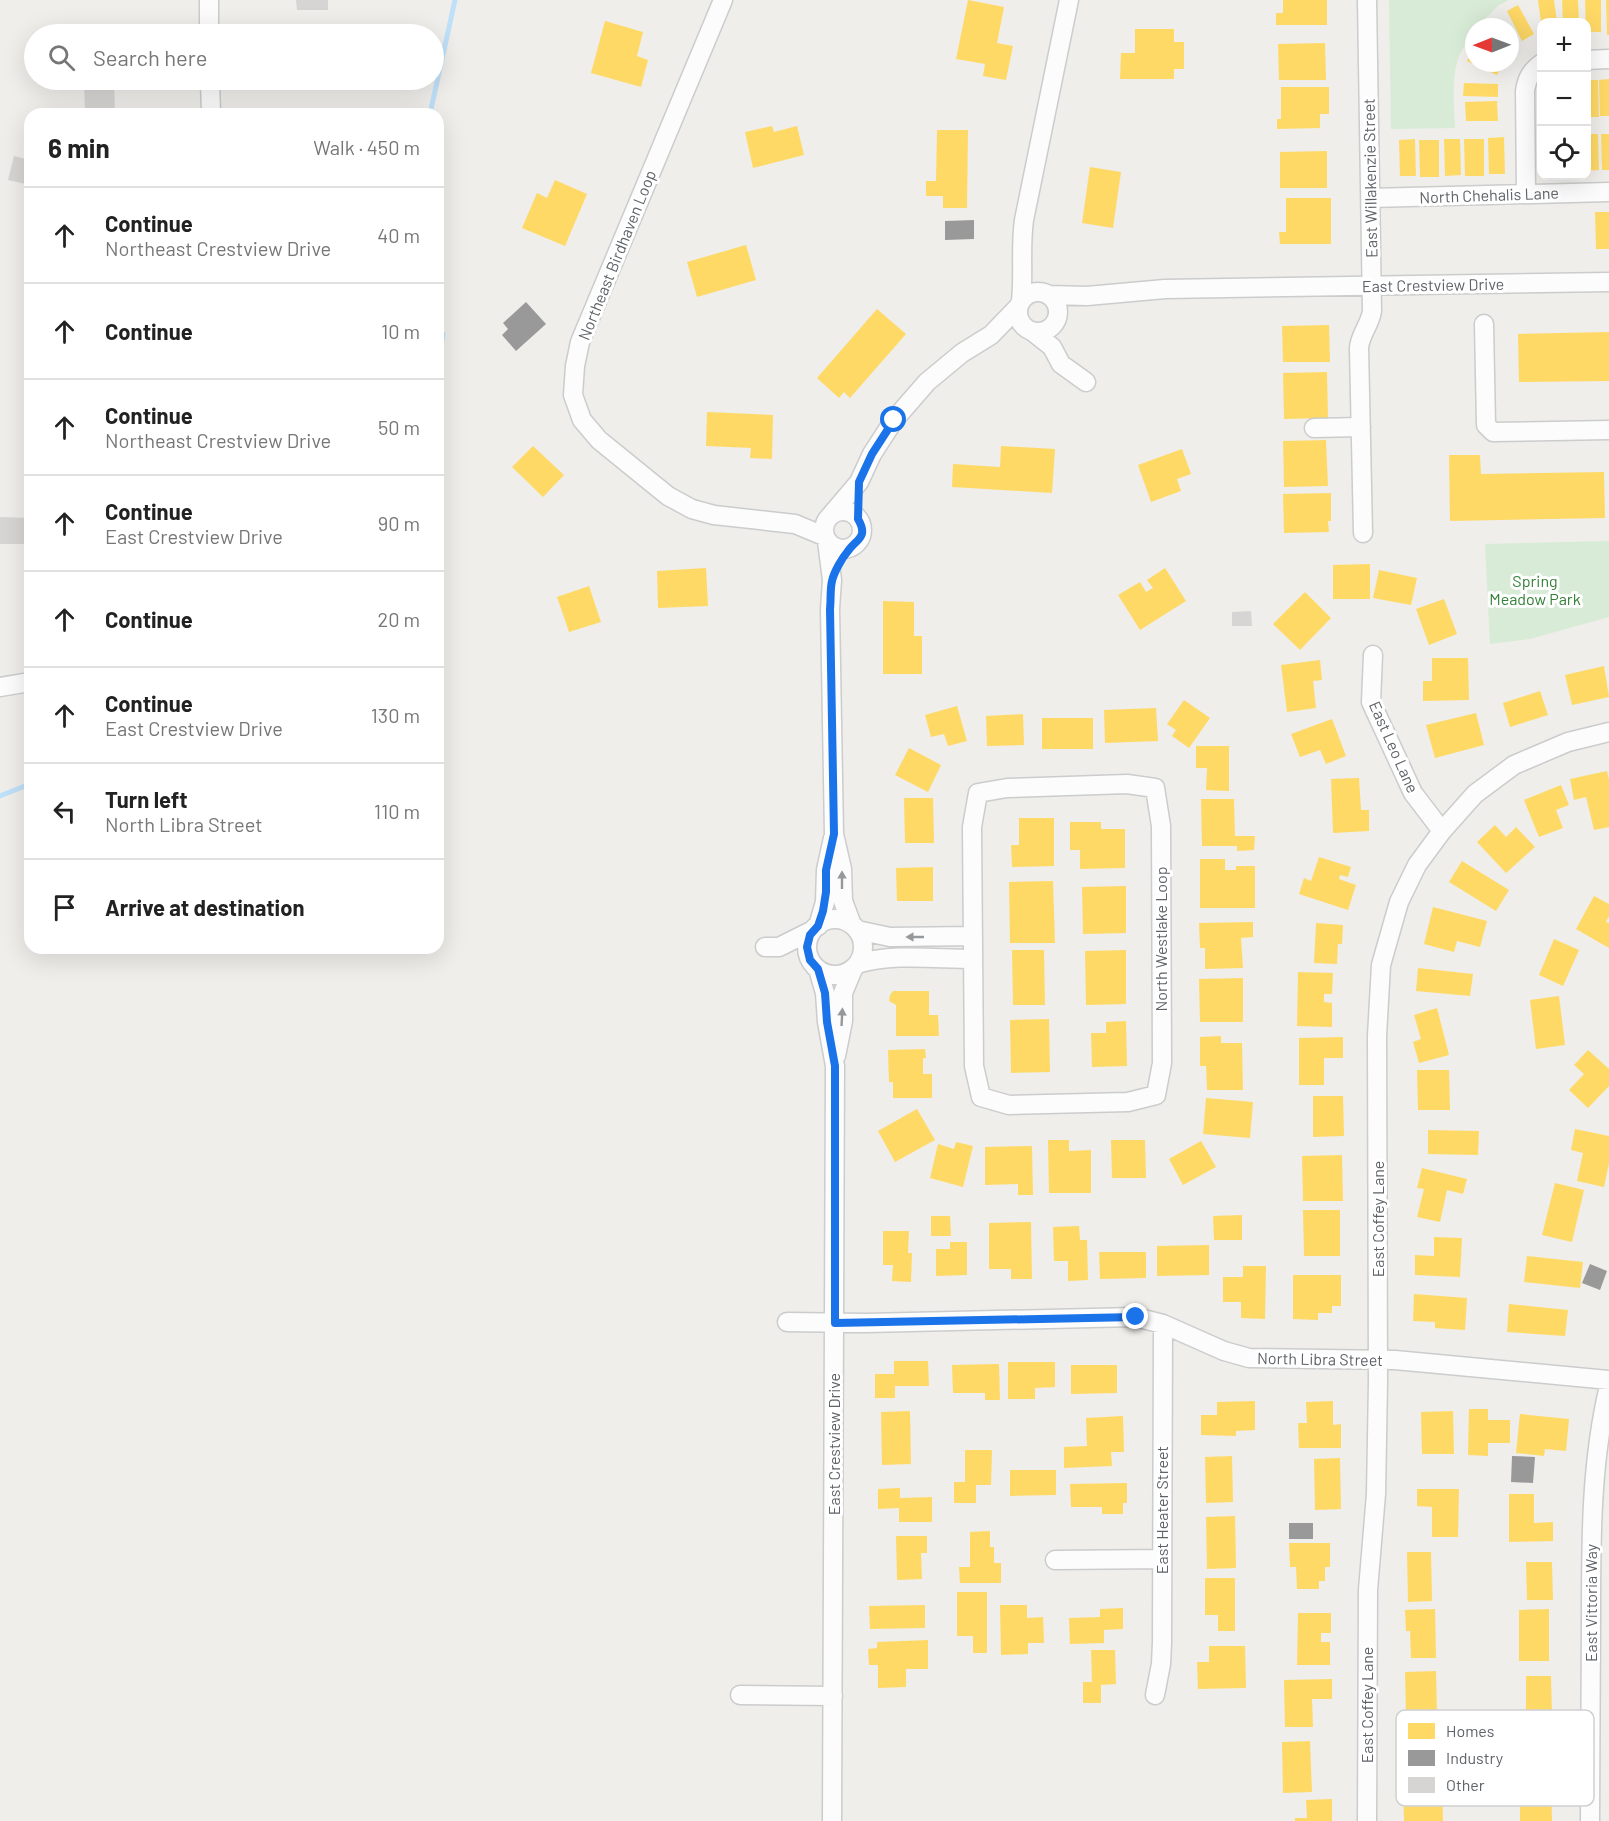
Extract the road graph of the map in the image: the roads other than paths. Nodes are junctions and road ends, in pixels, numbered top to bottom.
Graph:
1 (209, 0) edge
2 (723, 0) edge
3 (1069, 0) edge
4 (1367, 0) edge
5 (209, 24) edge
6 (1609, 59) edge
7 (1591, 60) edge
8 (1537, 67) edge
9 (210, 90) edge
10 (211, 108) edge
11 (1609, 192) edge
12 (1526, 194) junction
13 (1370, 198) junction
14 (1023, 268) junction
15 (1609, 282) edge
16 (1371, 286) junction
17 (1046, 294) junction
18 (1087, 296) junction
19 (1019, 304) junction
20 (1056, 320) junction
21 (1484, 324) dead end
22 (1030, 330) junction
23 (991, 335) junction
24 (1052, 347) junction
25 (1086, 382) dead end
26 (1361, 427) junction
27 (1314, 428) dead end
28 (1609, 430) edge
29 (859, 482) junction
30 (858, 519) junction
31 (827, 528) junction
32 (1363, 533) dead end
33 (849, 548) junction
34 (832, 580) junction
35 (1373, 656) dead end
36 (24, 683) edge
37 (0, 687) edge
38 (1609, 732) edge
39 (1442, 831) junction
40 (834, 834) junction
41 (816, 928) junction
42 (854, 928) junction
43 (973, 936) junction
44 (973, 959) junction
45 (816, 967) junction
46 (855, 967) junction
47 (835, 1066) junction
48 (787, 1322) dead end
49 (835, 1323) junction
50 (1163, 1324) junction
51 (1378, 1359) junction
52 (1609, 1380) edge
53 (1609, 1386) edge
54 (1162, 1559) junction
55 (1055, 1560) dead end
56 (740, 1695) dead end
57 (1155, 1695) dead end
58 (833, 1696) junction
59 (1590, 1710) edge
60 (1590, 1806) edge
61 (832, 1821) edge
62 (1367, 1821) edge
63 (1590, 1821) edge

1 - 5 street
2 - 31 street, Northeast Birdhaven Loop
3 - 14 street
4 - 13 street, East Willakenzie Street
6 - 7 street
8 - 12 street
9 - 10 street
11 - 12 street, North Chehalis Lane
12 - 13 street, North Chehalis Lane
13 - 16 street, East Willakenzie Street
14 - 17 street
14 - 19 street
15 - 16 street, East Crestview Drive
16 - 18 street, East Crestview Drive
16 - 26 street, East Willakenzie Street
17 - 18 street, East Crestview Drive
17 - 19 street
17 - 20 street
18 - 20 street
19 - 22 street
19 - 23 street
20 - 22 street
20 - 24 street
21 - 28 street
22 - 23 street
22 - 24 street
23 - 29 street
24 - 25 street
26 - 27 street
26 - 32 street, East Willakenzie Street
29 - 30 street
29 - 31 street
30 - 31 street
30 - 33 street
31 - 33 street
31 - 34 street
33 - 34 street
34 - 40 street
35 - 39 street, East Leo Lane
36 - 37 street
38 - 39 street, East Coffey Lane
39 - 51 street, East Coffey Lane
40 - 41 street
42 -> 40 street
41 - 42 street
41 - 45 street
41 - 45 street
43 -> 42 street
42 - 46 street
43 - 44 street, North Westlake Loop
43 - 44 street, North Westlake Loop
44 - 46 street
45 - 46 street
45 - 47 street, East Crestview Drive
47 -> 46 street, East Crestview Drive
47 - 49 street, East Crestview Drive
48 - 49 street, North Libra Street
49 - 50 street, North Libra Street
49 - 58 street, East Crestview Drive
50 - 51 street, North Libra Street
50 - 54 street, East Heater Street
51 - 52 street, North Libra Street
51 - 62 street, East Coffey Lane
53 - 59 street, East Vittoria Way
54 - 55 street
54 - 57 street, East Heater Street
56 - 58 street
58 - 61 street, East Crestview Drive
60 - 63 street, East Vittoria Way

